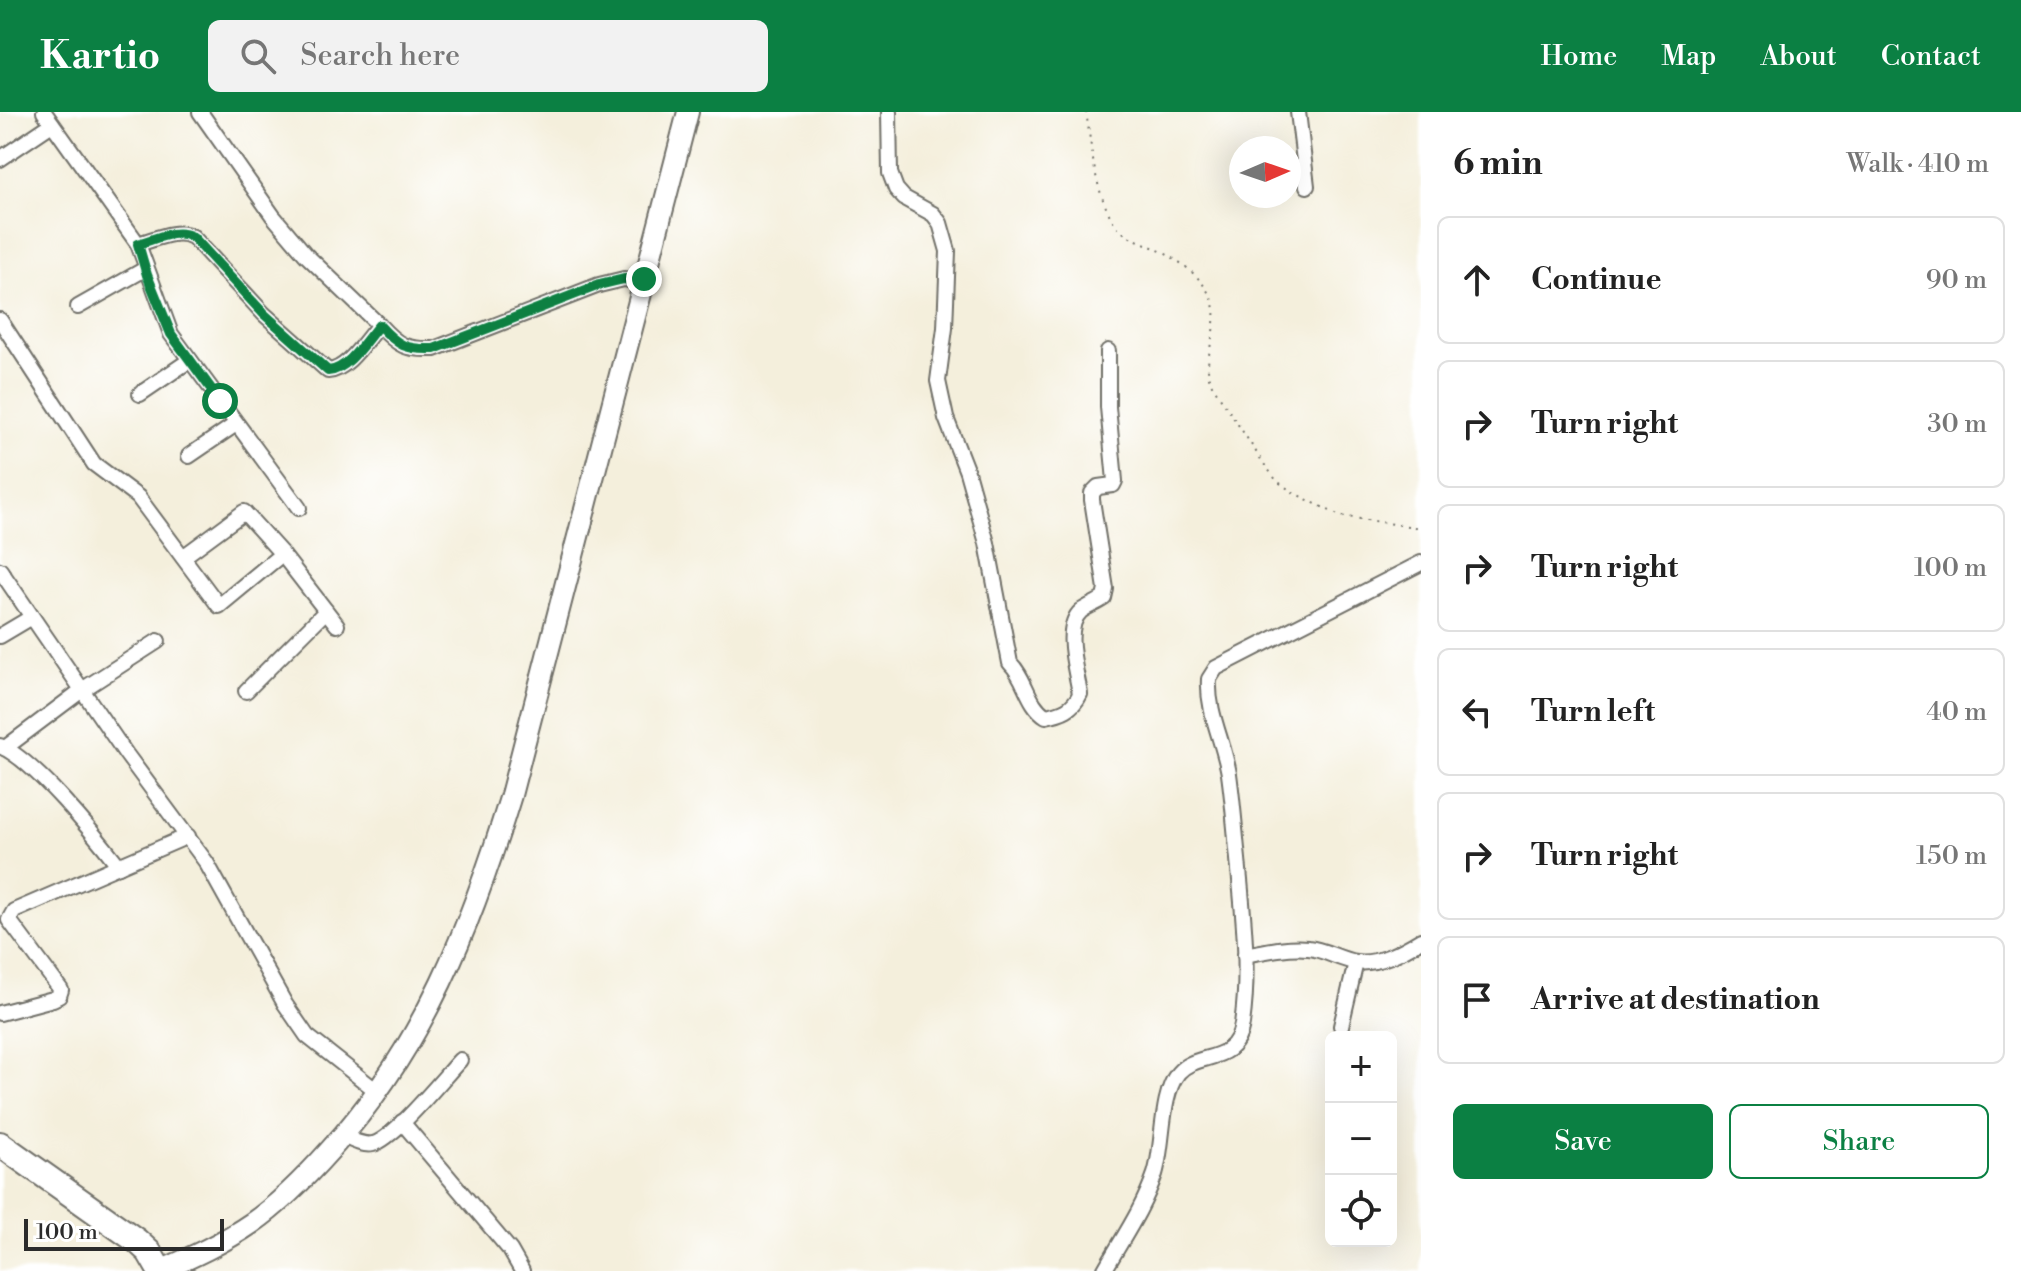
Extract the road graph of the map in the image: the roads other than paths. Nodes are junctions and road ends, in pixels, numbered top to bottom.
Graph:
1 (200, 112) edge
2 (688, 112) edge
3 (889, 112) edge
4 (1298, 112) edge
5 (48, 118) edge
6 (0, 159) edge
7 (1307, 186) dead end
8 (138, 244) junction
9 (145, 269) junction
10 (643, 283) junction
11 (78, 307) dead end
12 (0, 320) edge
13 (379, 325) junction
14 (1108, 351) dead end
15 (190, 360) junction
16 (140, 394) dead end
17 (236, 424) junction
18 (189, 456) dead end
19 (299, 508) dead end
20 (282, 554) junction
21 (183, 557) junction
22 (1421, 563) edge
23 (0, 570) edge
24 (326, 611) junction
25 (32, 617) junction
26 (337, 625) dead end
27 (0, 636) edge
28 (158, 641) dead end
29 (82, 690) junction
30 (246, 691) dead end
31 (3, 747) edge
32 (188, 836) junction
33 (119, 866) junction
34 (1421, 940) edge
35 (1245, 955) junction
36 (1356, 962) junction
37 (0, 1013) edge
38 (1341, 1026) dead end
39 (460, 1060) dead end
40 (378, 1092) junction
41 (402, 1122) junction
42 (343, 1136) junction
43 (0, 1144) edge
44 (160, 1271) edge
45 (522, 1271) edge
46 (1104, 1271) edge

1 - 13 street
2 - 10 main road
3 - 14 street
4 - 7 street
5 - 6 street
5 - 8 street
8 - 9 street
8 - 13 street
9 - 11 street
9 - 15 street
10 - 13 street
10 - 40 main road
12 - 21 street
15 - 16 street
15 - 17 street
17 - 18 street
17 - 19 street
20 - 21 street
20 - 21 street
20 - 24 street
22 - 35 street
23 - 25 street
24 - 26 street
24 - 30 street
25 - 27 street
25 - 29 street
28 - 29 street
29 - 31 street
29 - 32 street
31 - 33 street
32 - 33 street
32 - 40 street
33 - 37 street
34 - 36 street
35 - 36 street
35 - 46 street
36 - 38 street
39 - 41 street
40 - 42 main road
41 - 42 street
41 - 45 street
42 - 44 main road
43 - 44 highway

